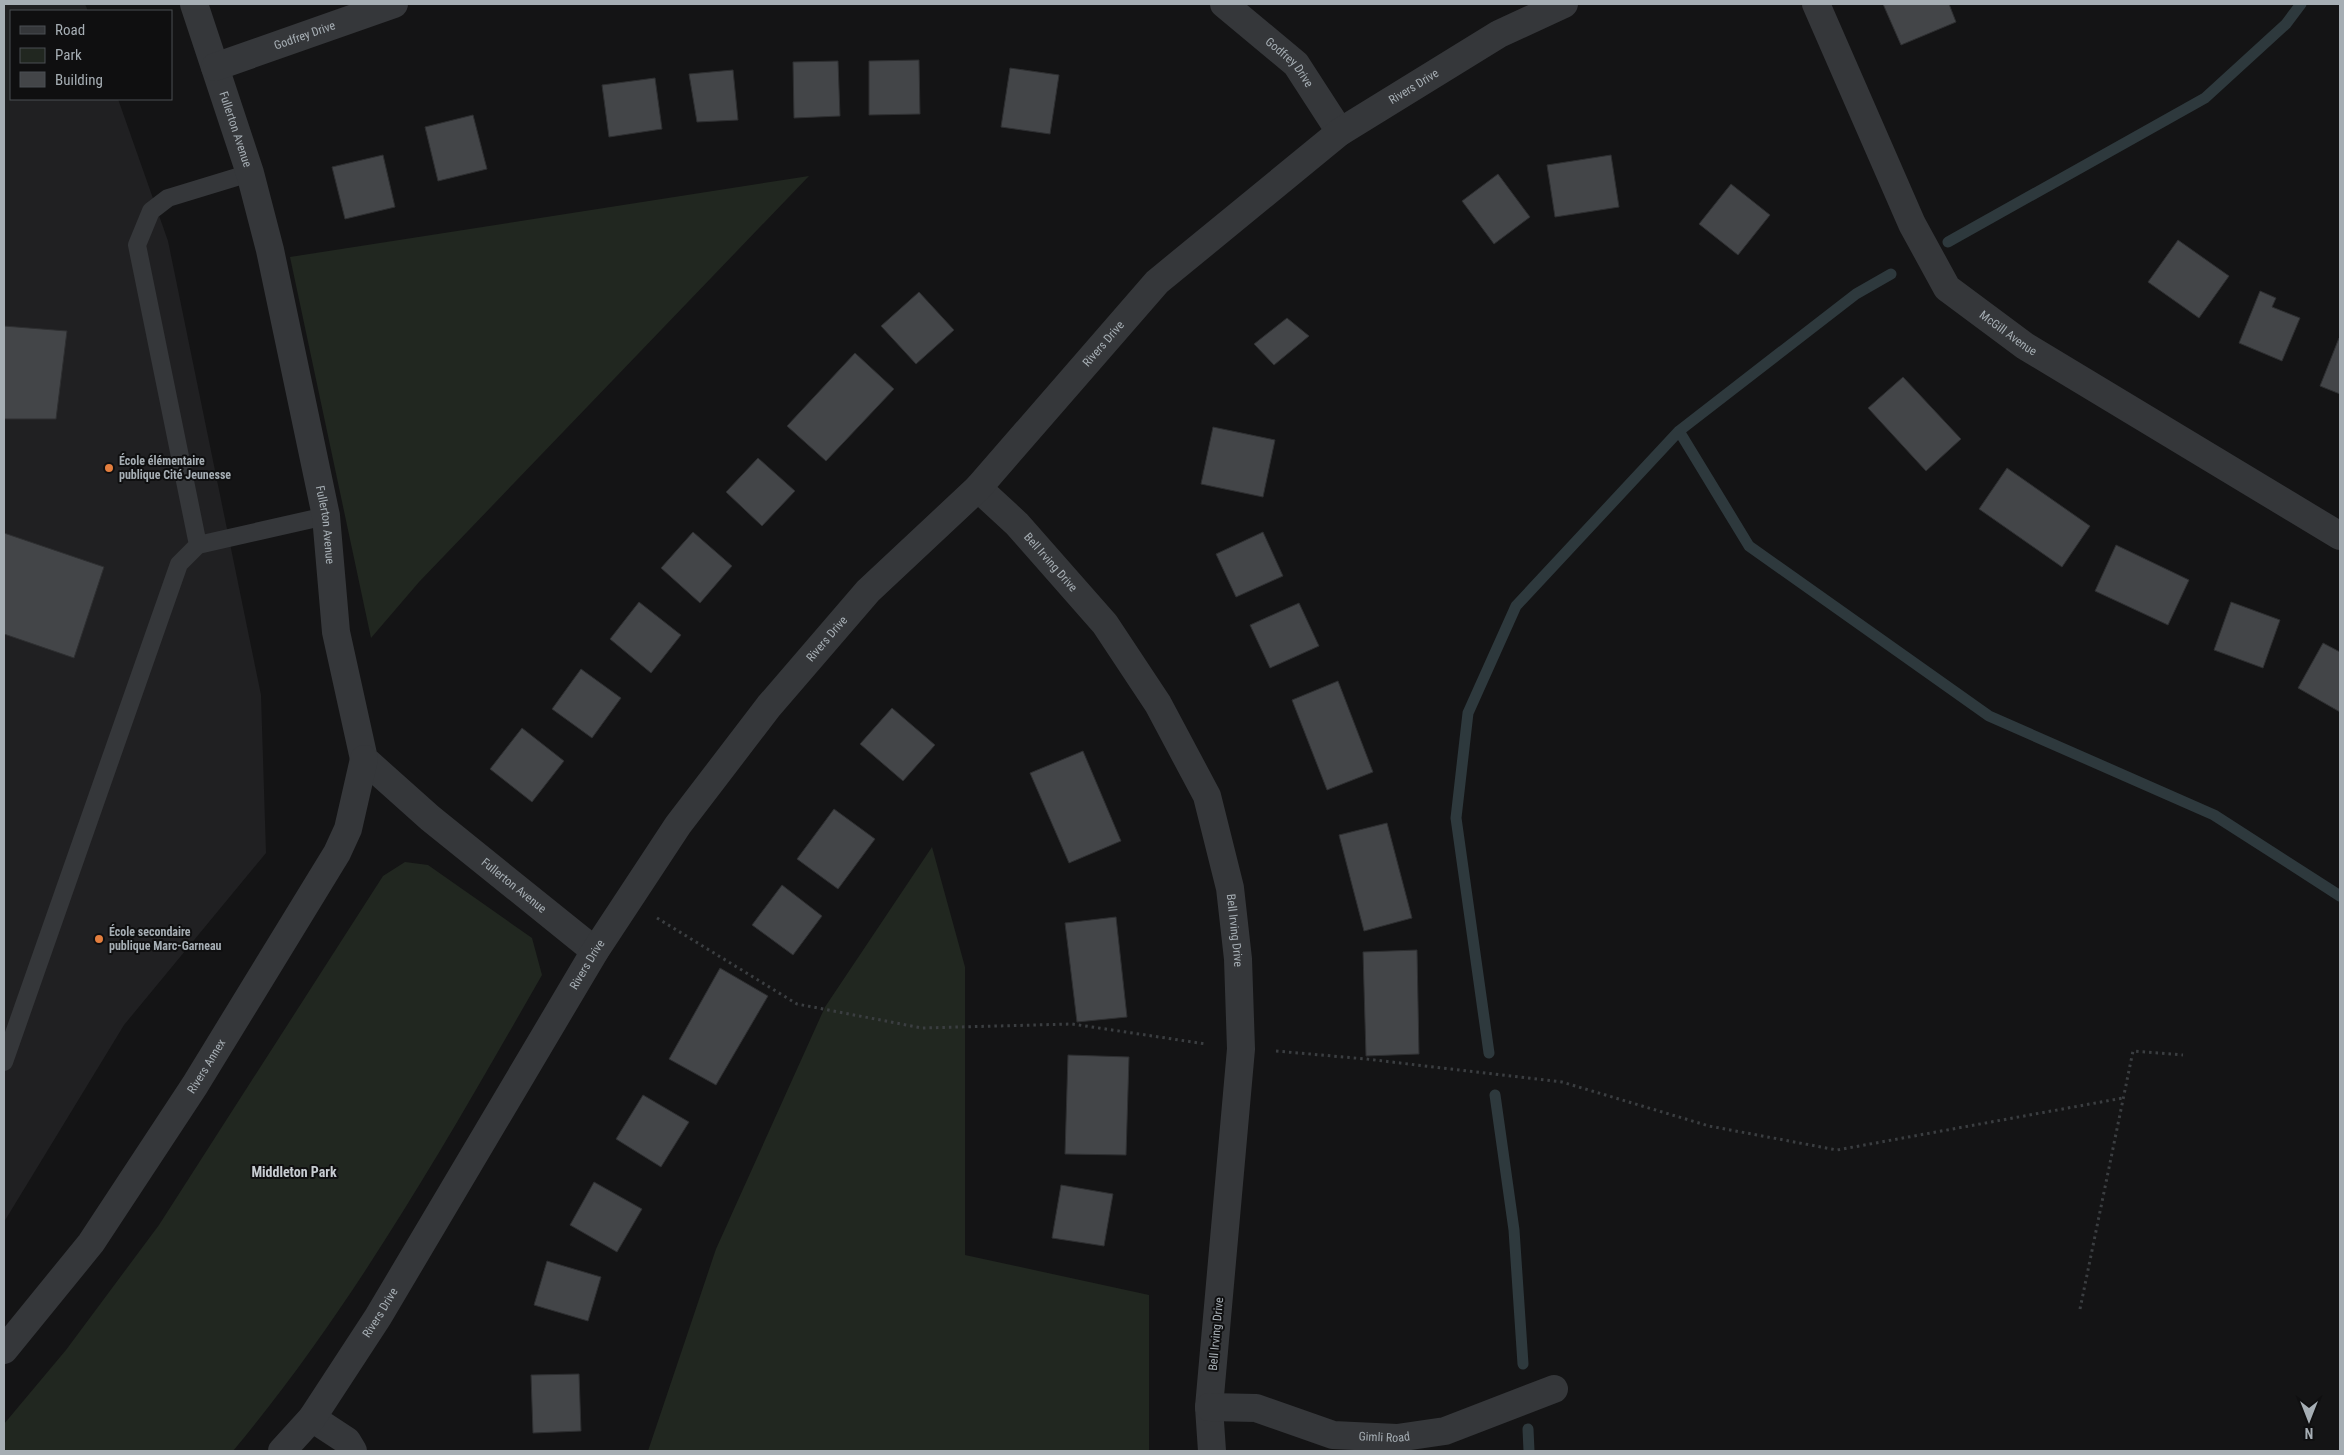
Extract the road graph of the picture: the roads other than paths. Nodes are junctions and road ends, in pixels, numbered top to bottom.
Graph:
1 (194, 4) edge
2 (394, 4) edge
3 (1224, 4) edge
4 (1564, 4) edge
5 (1816, 4) edge
6 (215, 67) junction
7 (1340, 132) junction
8 (250, 173) junction
9 (978, 488) junction
10 (326, 516) junction
11 (2340, 536) edge
12 (198, 545) junction
13 (364, 759) junction
14 (595, 951) junction
15 (4, 1062) edge
16 (4, 1350) edge
17 (1554, 1389) dead end
18 (1210, 1407) junction
19 (312, 1418) junction
20 (282, 1451) edge
21 (353, 1451) edge
22 (1212, 1451) edge

1 - 6 street, Fullerton Avenue
2 - 6 street, Godfrey Drive
3 - 7 street, Godfrey Drive
4 - 7 street, Rivers Drive
5 - 11 street, McGill Avenue
6 - 8 street, Fullerton Avenue
7 - 9 street, Rivers Drive
8 - 10 street, Fullerton Avenue
8 - 12 lane
9 - 14 street, Rivers Drive
9 - 18 street, Bell Irving Drive
10 - 12 lane
10 - 13 street, Fullerton Avenue
12 - 15 lane
13 - 14 street, Fullerton Avenue
13 - 16 street, Rivers Annex
14 - 19 street, Rivers Drive
17 - 18 street, Gimli Road
18 - 22 street, Bell Irving Drive
19 - 20 street, Rivers Drive
19 - 21 street

